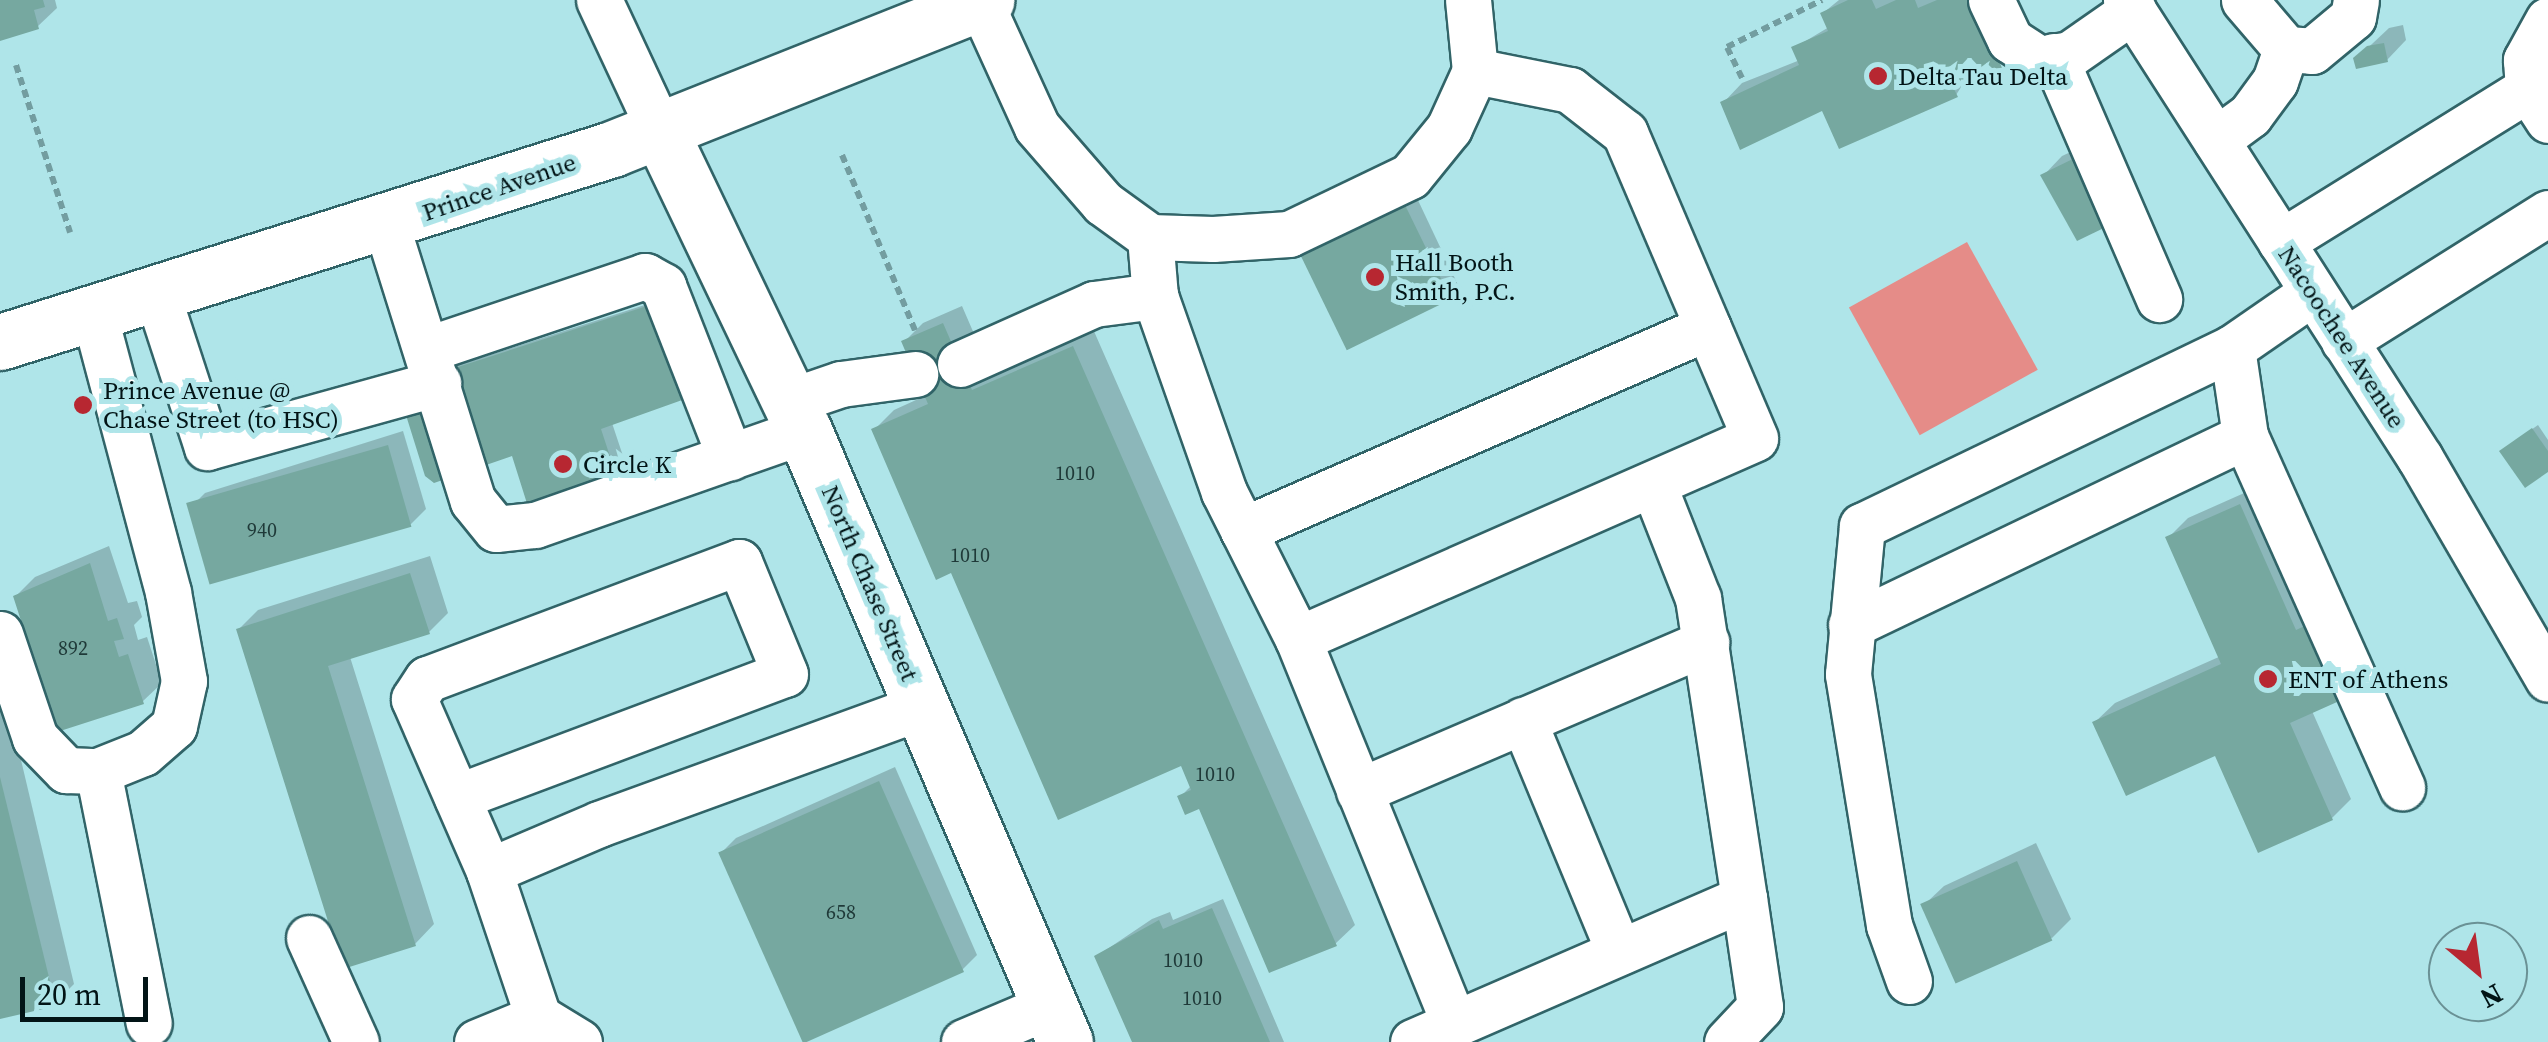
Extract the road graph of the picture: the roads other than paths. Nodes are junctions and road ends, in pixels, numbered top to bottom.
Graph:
1 (599, 0) edge
2 (1468, 0) edge
3 (1991, 0) edge
4 (2244, 0) edge
5 (2356, 0) edge
6 (983, 1) edge
7 (2130, 5) edge
8 (2548, 20) edge
9 (2286, 49) junction
10 (2054, 56) junction
11 (1475, 71) junction
12 (2538, 104) edge
13 (660, 131) junction
14 (2216, 140) junction
15 (2548, 213) edge
16 (386, 224) junction
17 (1150, 237) junction
18 (2281, 242) junction
19 (2313, 292) junction
20 (157, 294) junction
21 (1154, 296) junction
22 (2158, 299) dead end
23 (94, 313) junction
24 (1708, 327) junction
25 (0, 342) edge
26 (2344, 342) junction
27 (2232, 348) junction
28 (960, 364) dead end
29 (433, 366) junction
30 (915, 374) dead end
31 (798, 416) junction
32 (2245, 436) junction
33 (730, 458) junction
34 (1653, 484) junction
35 (1243, 530) junction
36 (1850, 625) junction
37 (0, 634) edge
38 (1298, 639) junction
39 (1706, 642) junction
40 (2548, 679) edge
41 (924, 706) junction
42 (1523, 720) junction
43 (98, 771) junction
44 (2402, 788) dead end
45 (1359, 791) junction
46 (457, 797) junction
47 (489, 871) junction
48 (1744, 898) junction
49 (309, 938) dead end
50 (1619, 952) junction
51 (1908, 981) dead end
52 (538, 1017) junction
53 (149, 1024) dead end
54 (1058, 1024) edge
55 (1454, 1024) junction
56 (356, 1042) edge
57 (477, 1042) edge
58 (579, 1042) edge
59 (964, 1042) edge
60 (1413, 1042) edge
61 (1727, 1042) edge

1 - 13 street
2 - 11 street
3 - 10 street
4 - 9 street
5 - 9 street
6 - 13 main road, Prince Avenue
6 - 17 street
7 - 10 street
7 - 14 street, Nacoochee Avenue
8 - 12 street
9 - 14 street
10 - 22 street
11 - 17 street
11 - 24 street
12 - 18 street
13 - 16 main road, Prince Avenue
13 - 31 main road, North Chase Street
14 - 18 street, Nacoochee Avenue
15 - 26 street
16 - 20 main road, Prince Avenue
16 - 29 street
17 - 21 street
18 - 19 street, Nacoochee Avenue
19 - 26 street, Nacoochee Avenue
19 - 27 street
20 - 23 main road, Prince Avenue
20 - 29 street
21 - 28 street
21 - 35 street
23 - 25 main road, Prince Avenue
23 - 43 street
24 - 34 street
24 - 35 street
26 - 40 street, Nacoochee Avenue
27 - 32 street
27 - 36 street
29 - 33 street
29 - 33 street
30 - 31 street
31 - 33 street
31 - 41 main road, North Chase Street
32 - 36 street
32 - 44 street
34 - 38 street
34 - 39 street
35 - 38 street
36 - 51 street
37 - 43 street
38 - 45 street
39 - 42 street
39 - 48 street
41 - 47 street
41 - 54 main road, North Chase Street
42 - 45 street
42 - 50 street
43 - 53 street
45 - 55 street
46 - 46 street
46 - 47 street
47 - 52 street
48 - 50 street
48 - 61 street
49 - 56 street
50 - 55 street
52 - 57 street
52 - 58 street
54 - 59 street
55 - 60 street

